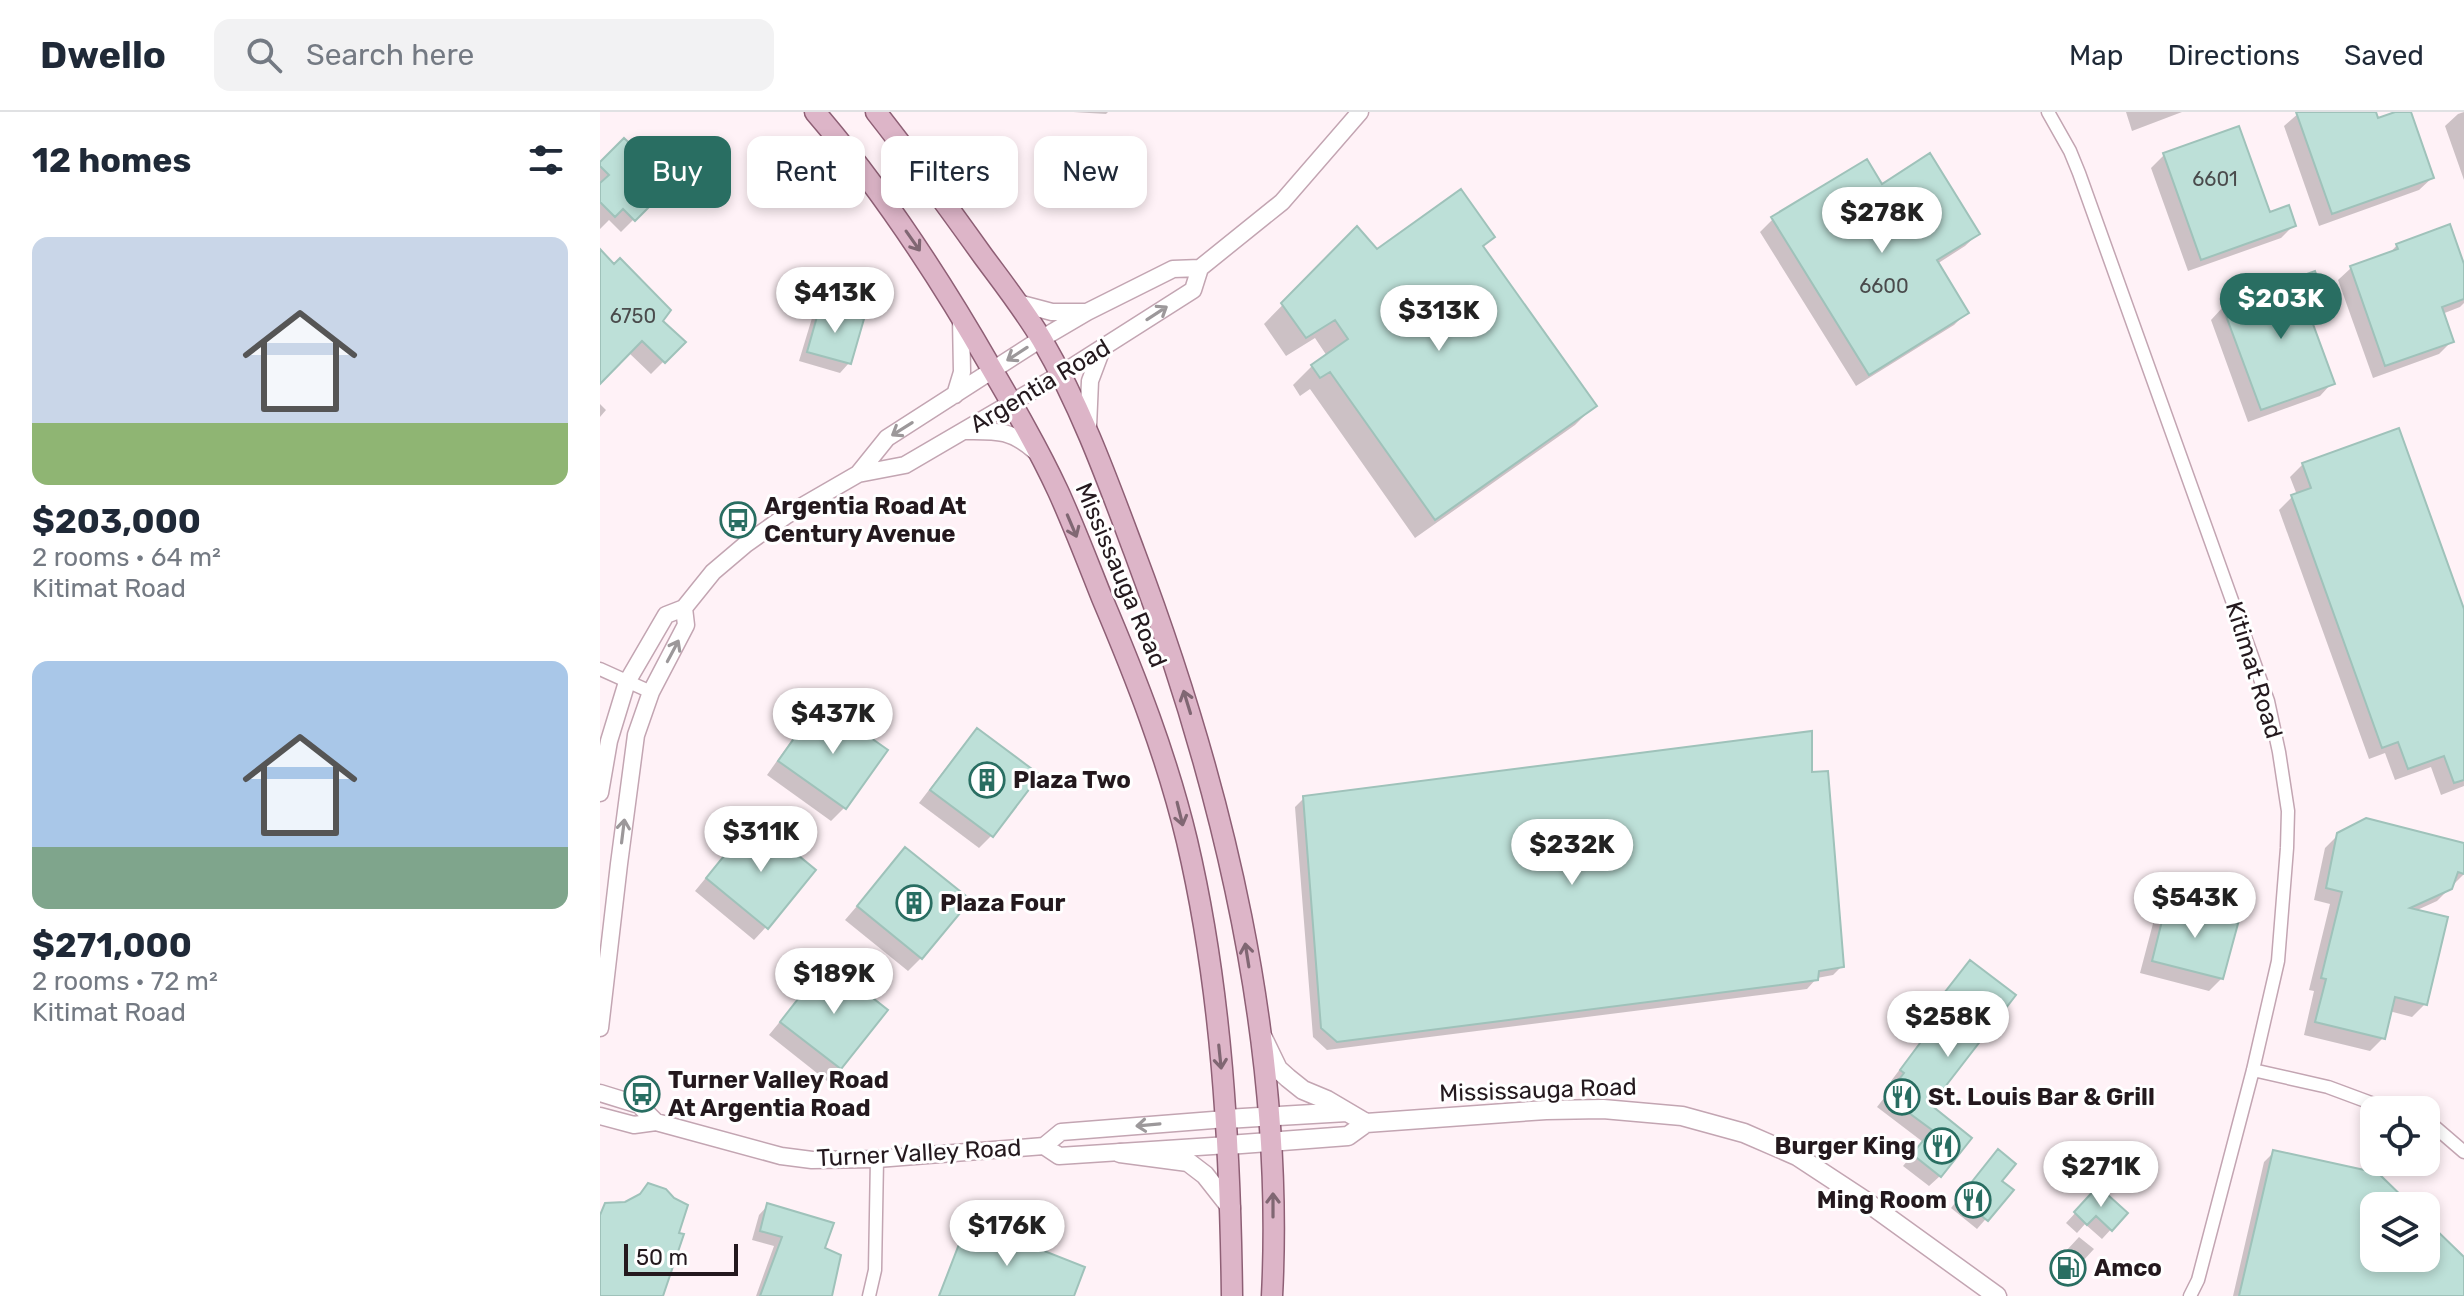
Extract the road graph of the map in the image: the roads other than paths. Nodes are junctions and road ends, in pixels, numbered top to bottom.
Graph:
1 (815, 112) edge
2 (876, 112) edge
3 (1360, 112) edge
4 (2048, 112) edge
5 (1200, 268) junction
6 (1018, 303) junction
7 (1087, 312) junction
8 (961, 314) junction
9 (1041, 339) junction
10 (1102, 349) junction
11 (993, 370) junction
12 (1061, 374) junction
13 (955, 395) junction
14 (1012, 403) junction
15 (1088, 428) junction
16 (962, 431) junction
17 (1039, 455) junction
18 (858, 474) junction
19 (684, 608) junction
20 (600, 669) edge
21 (627, 682) junction
22 (651, 692) junction
23 (600, 793) edge
24 (600, 1028) edge
25 (1260, 1032) junction
26 (2253, 1070) junction
27 (600, 1093) edge
28 (2360, 1099) edge
29 (1347, 1112) junction
30 (600, 1116) edge
31 (1270, 1117) junction
32 (1226, 1119) junction
33 (656, 1122) junction
34 (1366, 1123) junction
35 (2440, 1131) edge
36 (1272, 1142) junction
37 (1228, 1145) junction
38 (1044, 1146) junction
39 (2464, 1152) edge
40 (1120, 1153) junction
41 (877, 1159) junction
42 (1231, 1208) junction
43 (869, 1296) edge
44 (1232, 1296) edge
45 (1272, 1296) edge
46 (1997, 1296) edge
47 (2190, 1296) edge

1 -> 8 main road, Mississauga Road
2 - 6 main road, Mississauga Road
3 - 5 street, Argentia Road
4 - 26 street, Kitimat Road
5 - 7 street, Argentia Road
10 -> 5 street, Argentia Road
6 - 7 street
6 - 9 main road, Mississauga Road
7 - 9 street, Argentia Road
8 - 11 main road, Mississauga Road
8 - 13 street
9 -> 11 street, Argentia Road
9 - 12 main road, Mississauga Road
10 - 12 street, Argentia Road
10 - 15 street
11 - 13 street, Argentia Road
11 - 14 main road, Mississauga Road
12 - 14 street, Argentia Road
12 - 15 main road, Mississauga Road
13 -> 18 street, Argentia Road
14 - 16 street, Argentia Road
14 - 17 main road, Mississauga Road
25 -> 15 main road, Mississauga Road
16 - 17 street
16 - 18 street, Argentia Road
17 -> 32 main road, Mississauga Road
18 - 19 street, Argentia Road
19 - 21 street, Argentia Road
22 -> 19 street, Argentia Road
20 - 21 street
21 - 22 street
21 - 23 street, Argentia Road
24 -> 22 street, Argentia Road
25 - 29 main road
25 - 31 main road, Mississauga Road
26 - 28 street
26 - 47 street, Kitimat Road
27 - 33 street, Turner Valley Road
29 - 31 main road
29 - 34 main road
30 - 33 street, Turner Valley Road
31 - 32 main road
31 - 36 main road, Mississauga Road
32 - 37 main road, Mississauga Road
32 -> 38 street, Turner Valley Road
33 - 41 street, Turner Valley Road
34 - 36 main road, Mississauga Road
34 - 46 main road, Mississauga Road
35 - 39 street
36 - 37 main road, Mississauga Road
45 -> 36 main road
37 - 40 street, Turner Valley Road
37 - 42 main road
38 - 40 street, Turner Valley Road
38 - 41 street, Turner Valley Road
40 - 42 main road
41 - 43 street
42 - 44 main road

